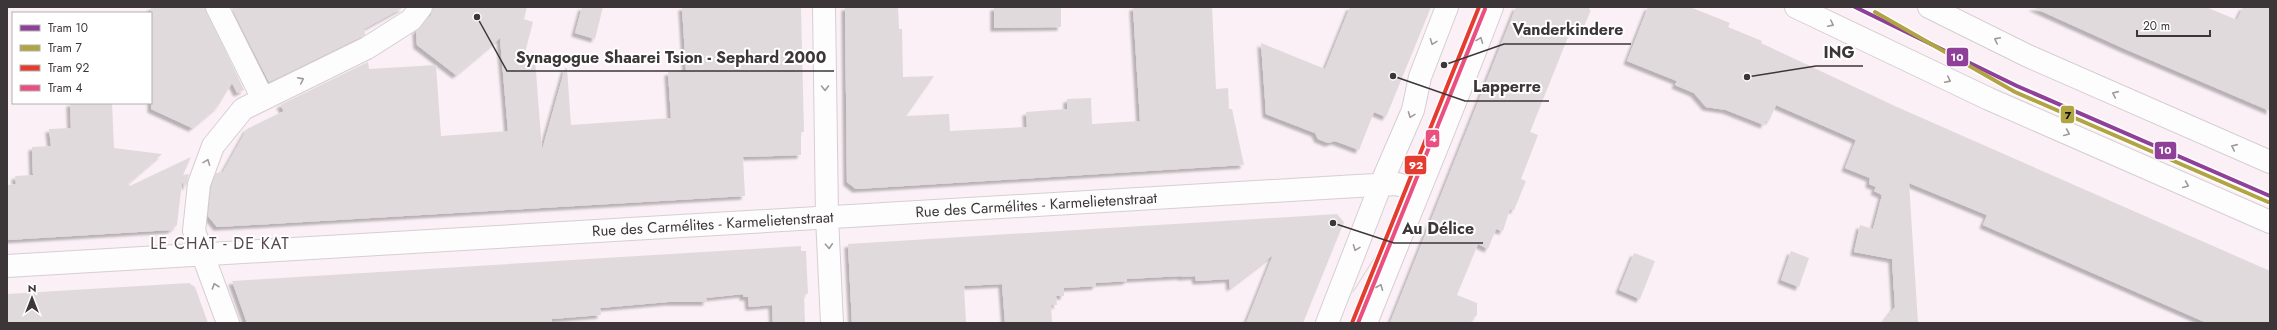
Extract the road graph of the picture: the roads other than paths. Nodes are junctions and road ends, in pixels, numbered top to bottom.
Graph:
1 (217, 7) edge
2 (421, 7) edge
3 (824, 7) edge
4 (1447, 7) edge
5 (1492, 7) edge
6 (1796, 7) edge
7 (1929, 7) edge
8 (263, 99) junction
9 (2270, 162) edge
10 (1381, 184) junction
11 (1418, 191) junction
12 (827, 217) junction
13 (2270, 222) edge
14 (203, 255) junction
15 (7, 266) edge
16 (228, 323) edge
17 (832, 323) edge
18 (1327, 323) edge
19 (1366, 323) edge

1 - 8 street
8 -> 2 street
3 -> 12 street
4 -> 10 street
11 -> 5 street
6 -> 13 street
9 -> 7 street
14 -> 8 street
10 - 11 street, Rue des Carmélites - Karmelietenstraat
10 - 12 street, Rue des Carmélites - Karmelietenstraat
10 -> 18 street
19 -> 11 street
12 - 14 street, Rue des Carmélites - Karmelietenstraat
12 -> 17 street
14 - 15 street, Rue des Carmélites - Karmelietenstraat
16 -> 14 street

